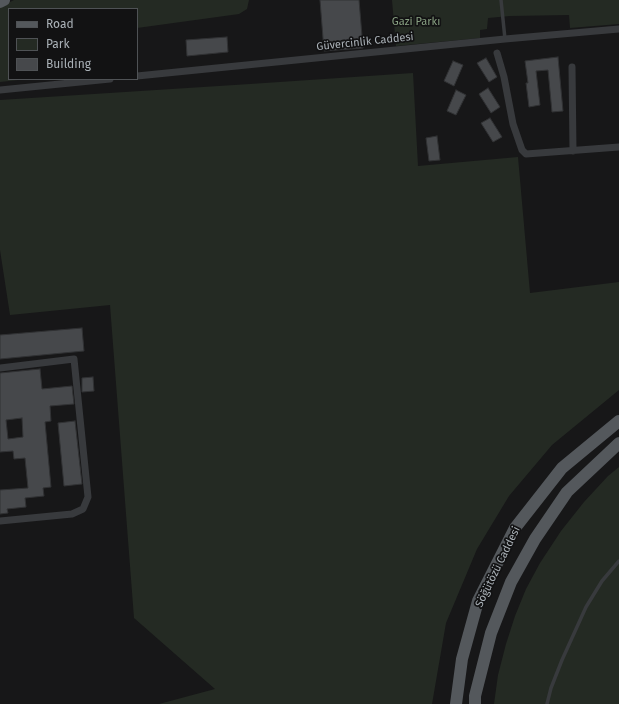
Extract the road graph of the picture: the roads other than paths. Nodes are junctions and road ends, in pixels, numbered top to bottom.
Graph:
1 (4, 0) edge
2 (501, 0) edge
3 (0, 2) edge
4 (619, 29) edge
5 (505, 39) junction
6 (497, 53) dead end
7 (572, 67) dead end
8 (138, 76) edge
9 (100, 80) edge
10 (0, 90) edge
11 (619, 147) edge
12 (573, 151) junction
13 (0, 368) edge
14 (619, 422) edge
15 (619, 443) edge
16 (0, 520) edge
17 (619, 561) edge
18 (456, 704) edge
19 (475, 704) edge
20 (547, 704) edge

1 - 3 main road
2 - 5 lane
4 - 5 street, Güvercinlik Caddesi
5 - 8 street, Güvercinlik Caddesi
6 - 12 street
7 - 12 street
9 - 10 street
11 - 12 street
13 - 16 street
14 - 18 main road, Söğütözü Caddesi
15 - 19 main road, Söğütözü Caddesi
17 - 20 lane

